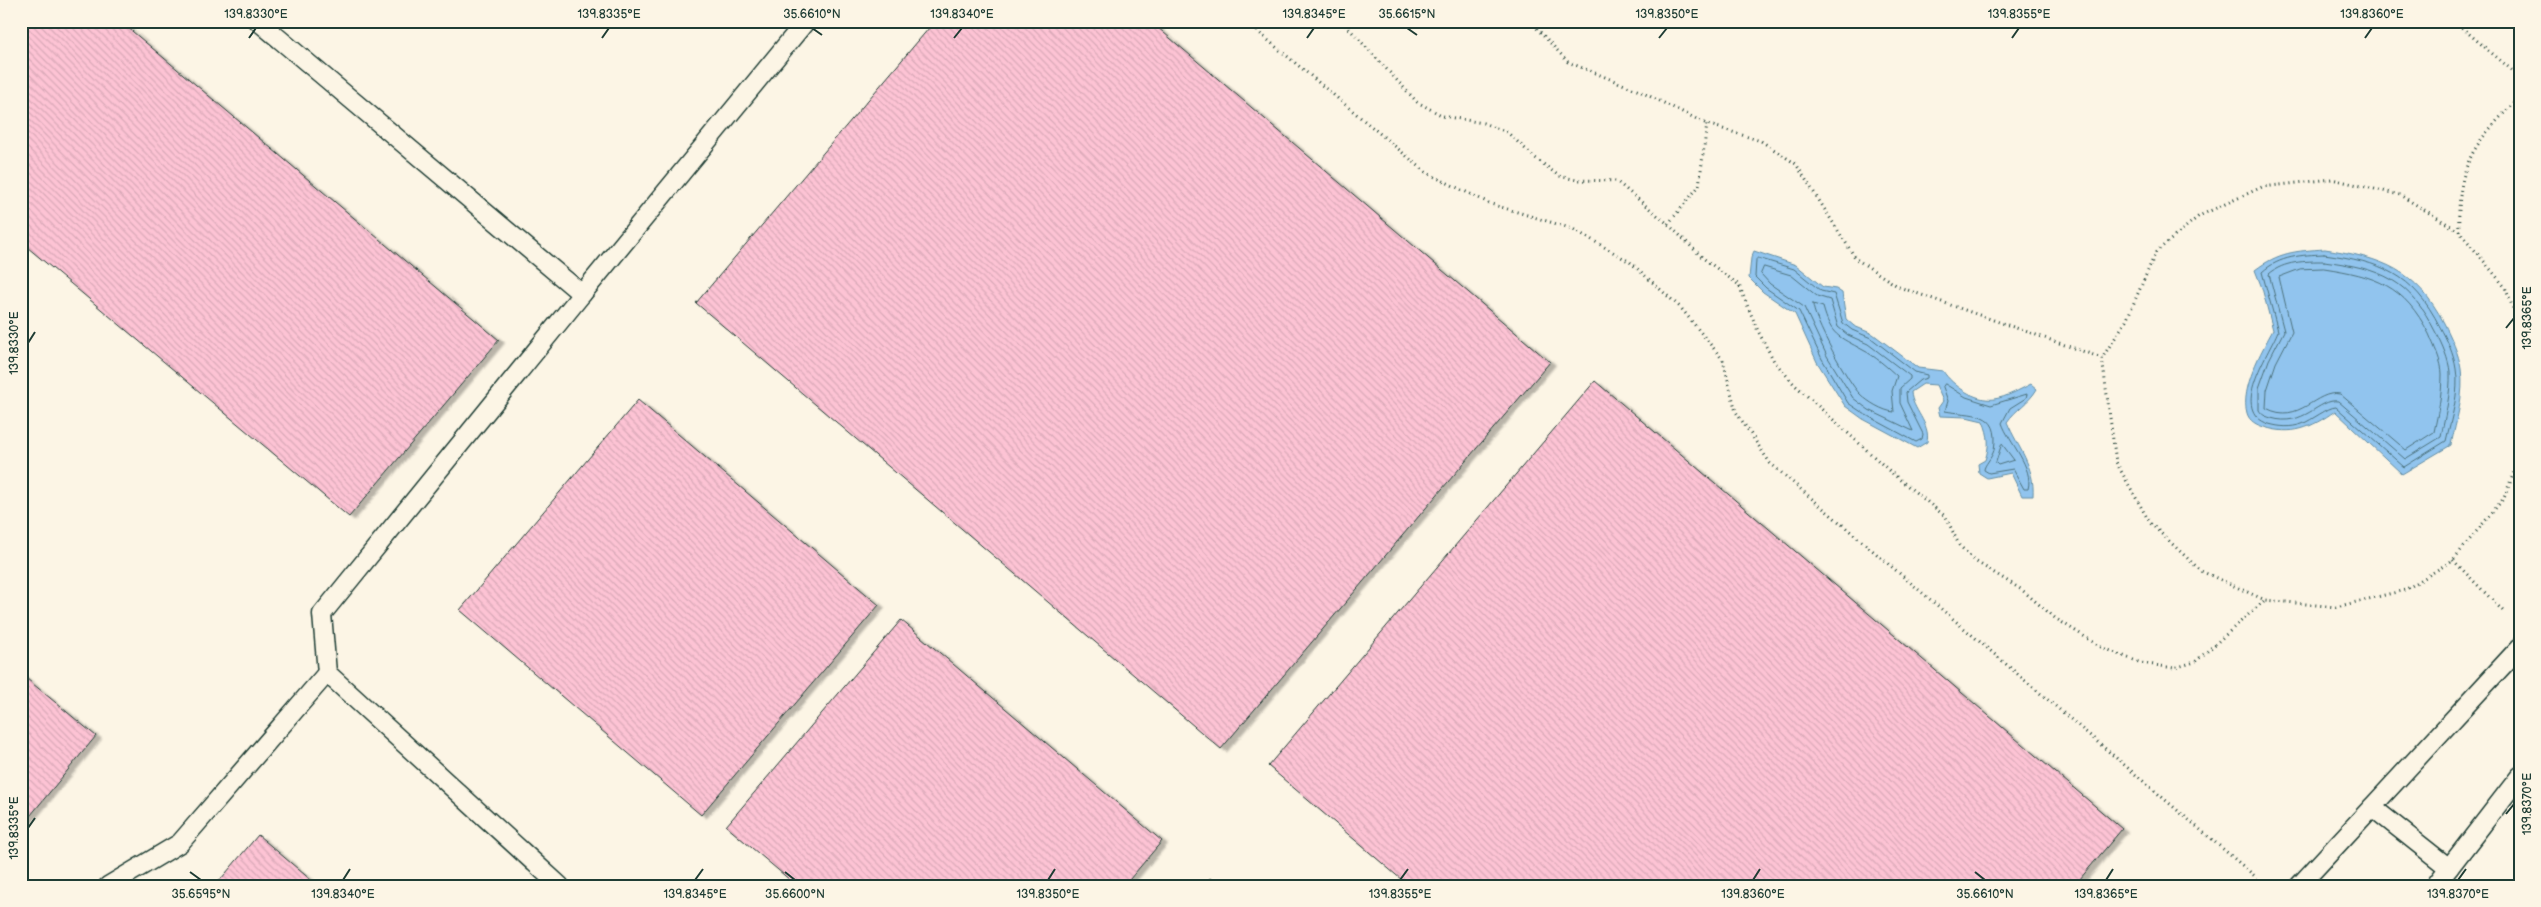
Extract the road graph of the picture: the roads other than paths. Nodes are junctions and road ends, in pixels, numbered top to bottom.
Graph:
1 (258, 21) edge
2 (806, 21) edge
3 (582, 294) junction
4 (2520, 647) edge
5 (327, 672) junction
6 (2520, 776) edge
7 (2372, 807) junction
8 (2449, 868) junction
9 (108, 886) edge
10 (560, 886) edge
11 (2299, 886) edge
12 (2435, 886) edge

1 - 3 lane
2 - 3 lane
3 - 5 lane
4 - 7 lane
5 - 9 lane
5 - 10 lane
6 - 8 lane
7 - 8 lane
7 - 11 lane
8 - 12 lane

